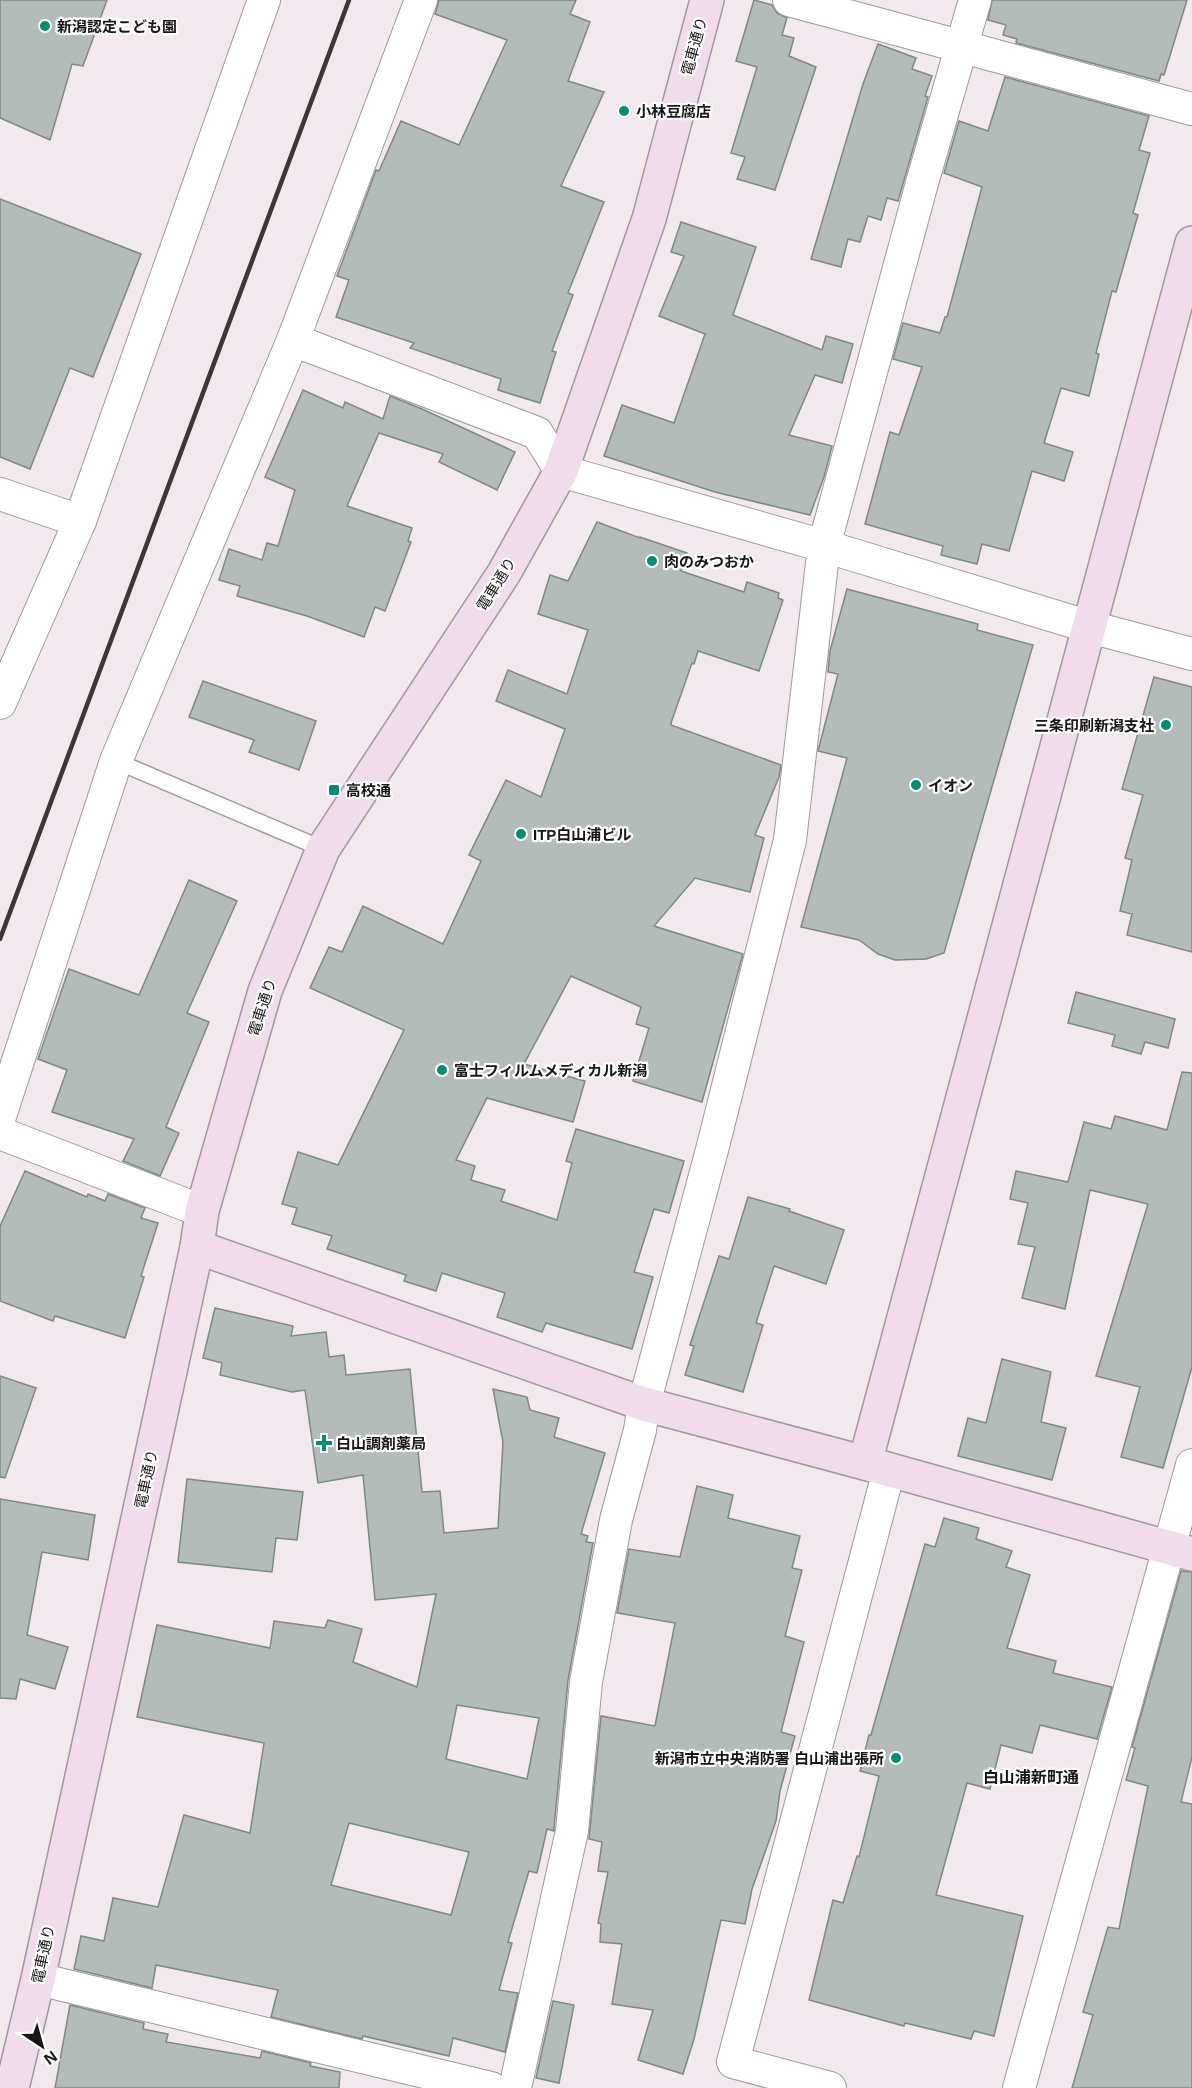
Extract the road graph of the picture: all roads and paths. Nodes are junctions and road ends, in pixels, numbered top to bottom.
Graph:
1 (264, 0) edge
2 (421, 0) edge
3 (707, 0) edge
4 (789, 0) edge
5 (975, 0) edge
6 (961, 47) junction
7 (1192, 109) edge
8 (1192, 243) edge
9 (293, 340) junction
10 (561, 471) junction
11 (0, 494) edge
12 (80, 521) junction
13 (824, 546) junction
14 (1090, 627) junction
15 (1192, 654) edge
16 (0, 703) edge
17 (116, 761) junction
18 (323, 849) junction
19 (0, 1116) edge
20 (0, 1132) edge
21 (202, 1211) junction
22 (197, 1247) junction
23 (644, 1404) junction
24 (1192, 1465) edge
25 (877, 1466) junction
26 (1181, 1550) edge
27 (38, 1979) junction
28 (12, 2088) edge
29 (491, 2088) edge
30 (515, 2088) edge
31 (830, 2088) edge
32 (1019, 2088) edge

1 - 12 street
2 - 9 street
3 - 10 street, 電車通り
4 - 6 street
5 - 6 street
6 - 7 street
6 - 13 street
8 - 14 street
9 - 10 street
9 - 17 street
10 - 13 street
10 - 18 street, 電車通り
11 - 12 street
12 - 16 street
13 - 14 street
13 - 23 street
14 - 15 street
14 - 25 street
17 - 18 lane
17 - 19 street
18 - 21 street, 電車通り
20 - 21 street
21 - 22 street, 電車通り
22 - 23 street
22 - 27 street, 電車通り
23 - 25 street
23 - 30 street
24 - 26 street
25 - 26 street
25 - 31 street
26 - 32 street
27 - 28 street, 電車通り
27 - 29 street

